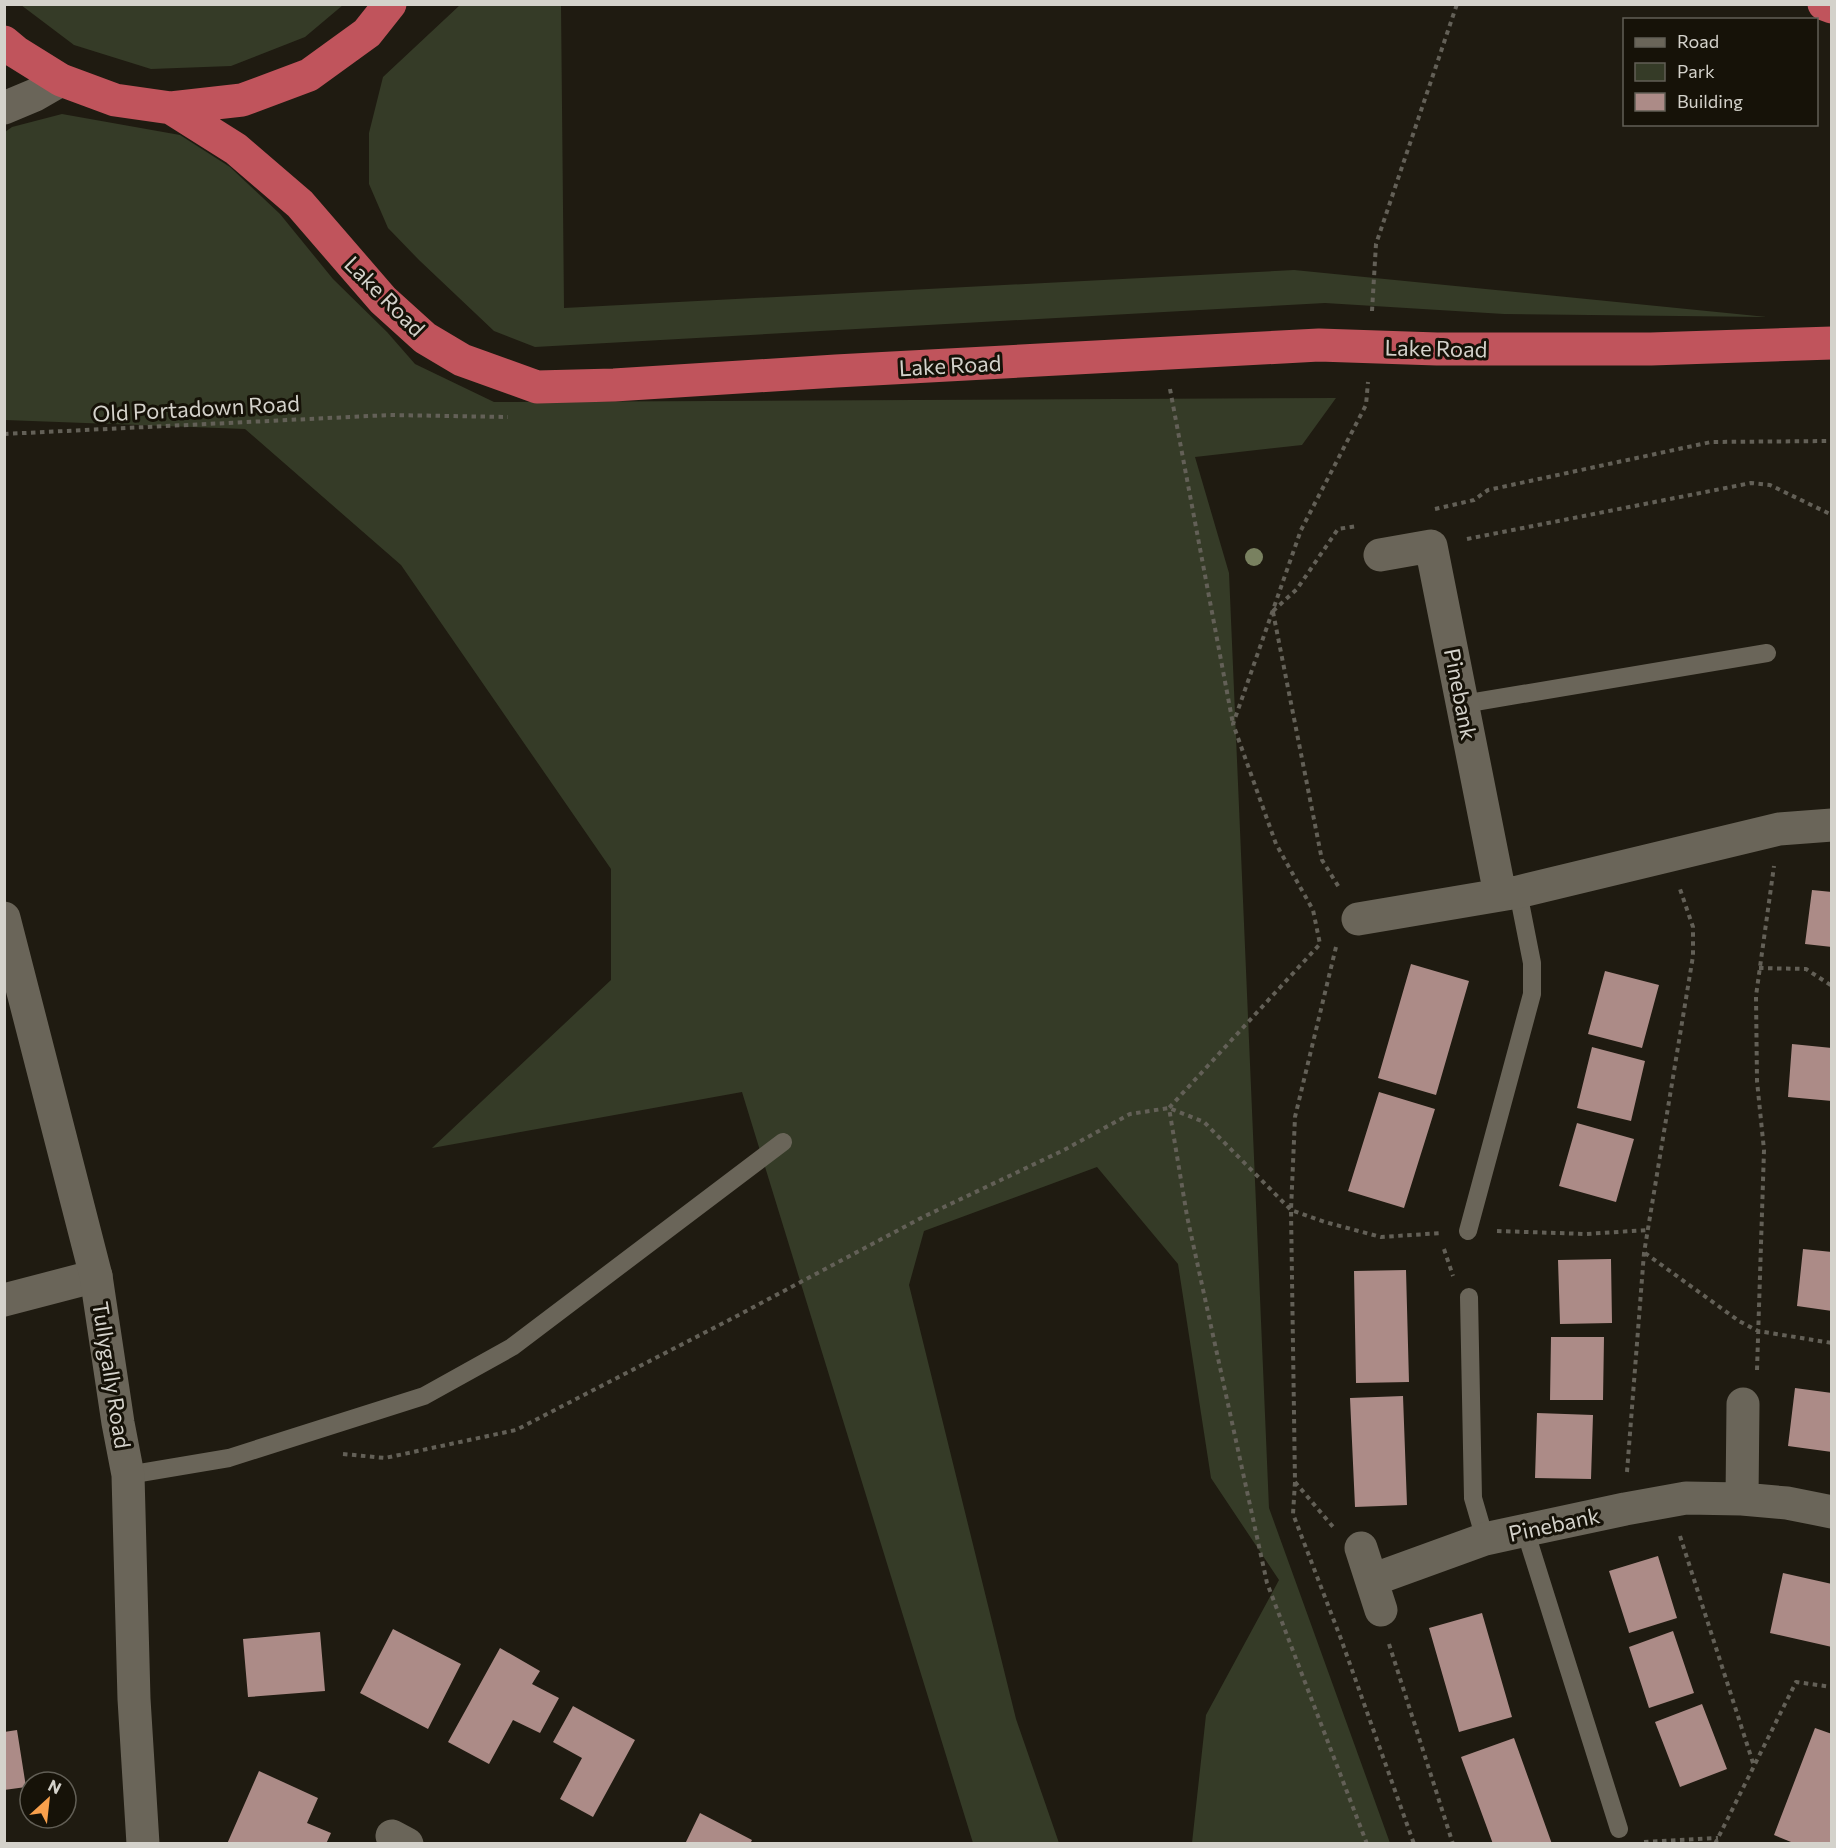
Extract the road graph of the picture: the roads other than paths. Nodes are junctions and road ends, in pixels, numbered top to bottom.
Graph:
1 (390, 4) edge
2 (1824, 4) edge
3 (1832, 7) edge
4 (4, 42) edge
5 (61, 80) junction
6 (4, 108) edge
7 (171, 108) junction
8 (1832, 343) edge
9 (1380, 555) dead end
10 (1767, 653) dead end
11 (1463, 704) junction
12 (1832, 825) edge
13 (1509, 893) junction
14 (4, 918) edge
15 (1358, 919) road end
16 (783, 1142) dead end
17 (1468, 1230) road end
18 (96, 1276) junction
19 (1469, 1297) road end
20 (4, 1300) edge
21 (1743, 1404) road end
22 (128, 1475) junction
23 (1742, 1499) junction
24 (1832, 1512) edge
25 (1525, 1530) junction
26 (1485, 1539) junction
27 (1361, 1548) road end
28 (1619, 1829) dead end
29 (143, 1844) edge

1 - 7 highway
2 - 3 highway
4 - 5 highway
5 - 6 street
5 - 7 highway
7 - 8 highway, Lake Road
9 - 11 street, Pinebank
10 - 11 lane
11 - 13 street, Pinebank
12 - 13 street
13 - 15 street
13 - 17 lane
14 - 18 street, Tullygally Road
16 - 22 lane
18 - 20 street
18 - 22 street, Tullygally Road
19 - 26 lane
21 - 23 street
22 - 29 street, Tullygally Road
23 - 24 street, Pinebank
23 - 25 street, Pinebank
25 - 26 street, Pinebank
25 - 28 lane
26 - 27 street, Pinebank

